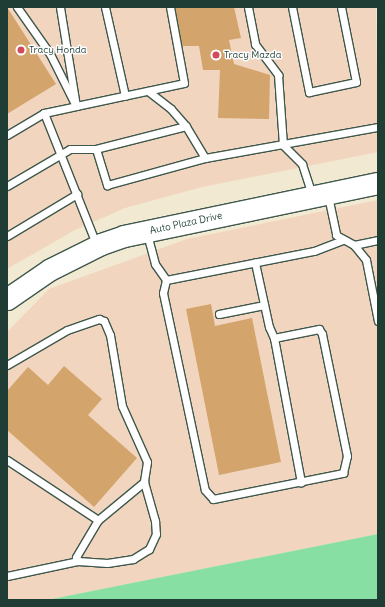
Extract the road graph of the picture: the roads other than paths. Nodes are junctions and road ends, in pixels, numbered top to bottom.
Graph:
1 (17, 7) edge
2 (60, 7) edge
3 (105, 7) edge
4 (170, 7) edge
5 (248, 7) edge
6 (292, 7) edge
7 (341, 7) edge
8 (148, 91) junction
9 (125, 96) junction
10 (76, 106) junction
11 (44, 113) junction
12 (186, 126) junction
13 (378, 127) edge
14 (7, 135) edge
15 (283, 145) junction
16 (96, 149) junction
17 (60, 154) junction
18 (205, 158) junction
19 (378, 183) edge
20 (7, 186) edge
21 (76, 194) junction
22 (320, 195) junction
23 (147, 232) junction
24 (7, 236) edge
25 (342, 240) junction
26 (378, 240) edge
27 (354, 245) junction
28 (97, 246) junction
29 (254, 263) junction
30 (166, 280) junction
31 (7, 299) edge
32 (264, 305) junction
33 (220, 314) dead end
34 (378, 321) edge
35 (274, 338) junction
36 (7, 365) edge
37 (7, 460) edge
38 (144, 482) junction
39 (301, 482) junction
40 (98, 520) junction
41 (78, 561) junction
42 (7, 576) edge

1 - 10 lane
2 - 10 lane
3 - 9 lane
4 - 8 lane
5 - 15 lane
6 - 7 lane
8 - 9 lane
8 - 12 lane
9 - 10 lane
10 - 11 lane
11 - 14 lane
11 - 17 lane
12 - 16 lane
12 - 18 lane
13 - 15 lane
15 - 18 lane
15 - 22 lane
16 - 17 lane
16 - 18 lane
17 - 20 lane
17 - 21 lane
19 - 22 street, Auto Plaza Drive
21 - 24 lane
21 - 28 lane
22 - 23 street, Auto Plaza Drive
22 - 25 lane
23 - 28 street, Auto Plaza Drive
23 - 30 lane
25 - 27 lane
25 - 29 lane
26 - 27 lane
27 - 34 lane
28 - 31 street, Auto Plaza Drive
29 - 30 lane
29 - 32 lane
30 - 39 lane
32 - 33 lane
32 - 35 lane
35 - 39 lane
35 - 39 lane
36 - 38 lane
37 - 40 lane
38 - 40 lane
38 - 41 lane
40 - 41 lane
41 - 42 lane

